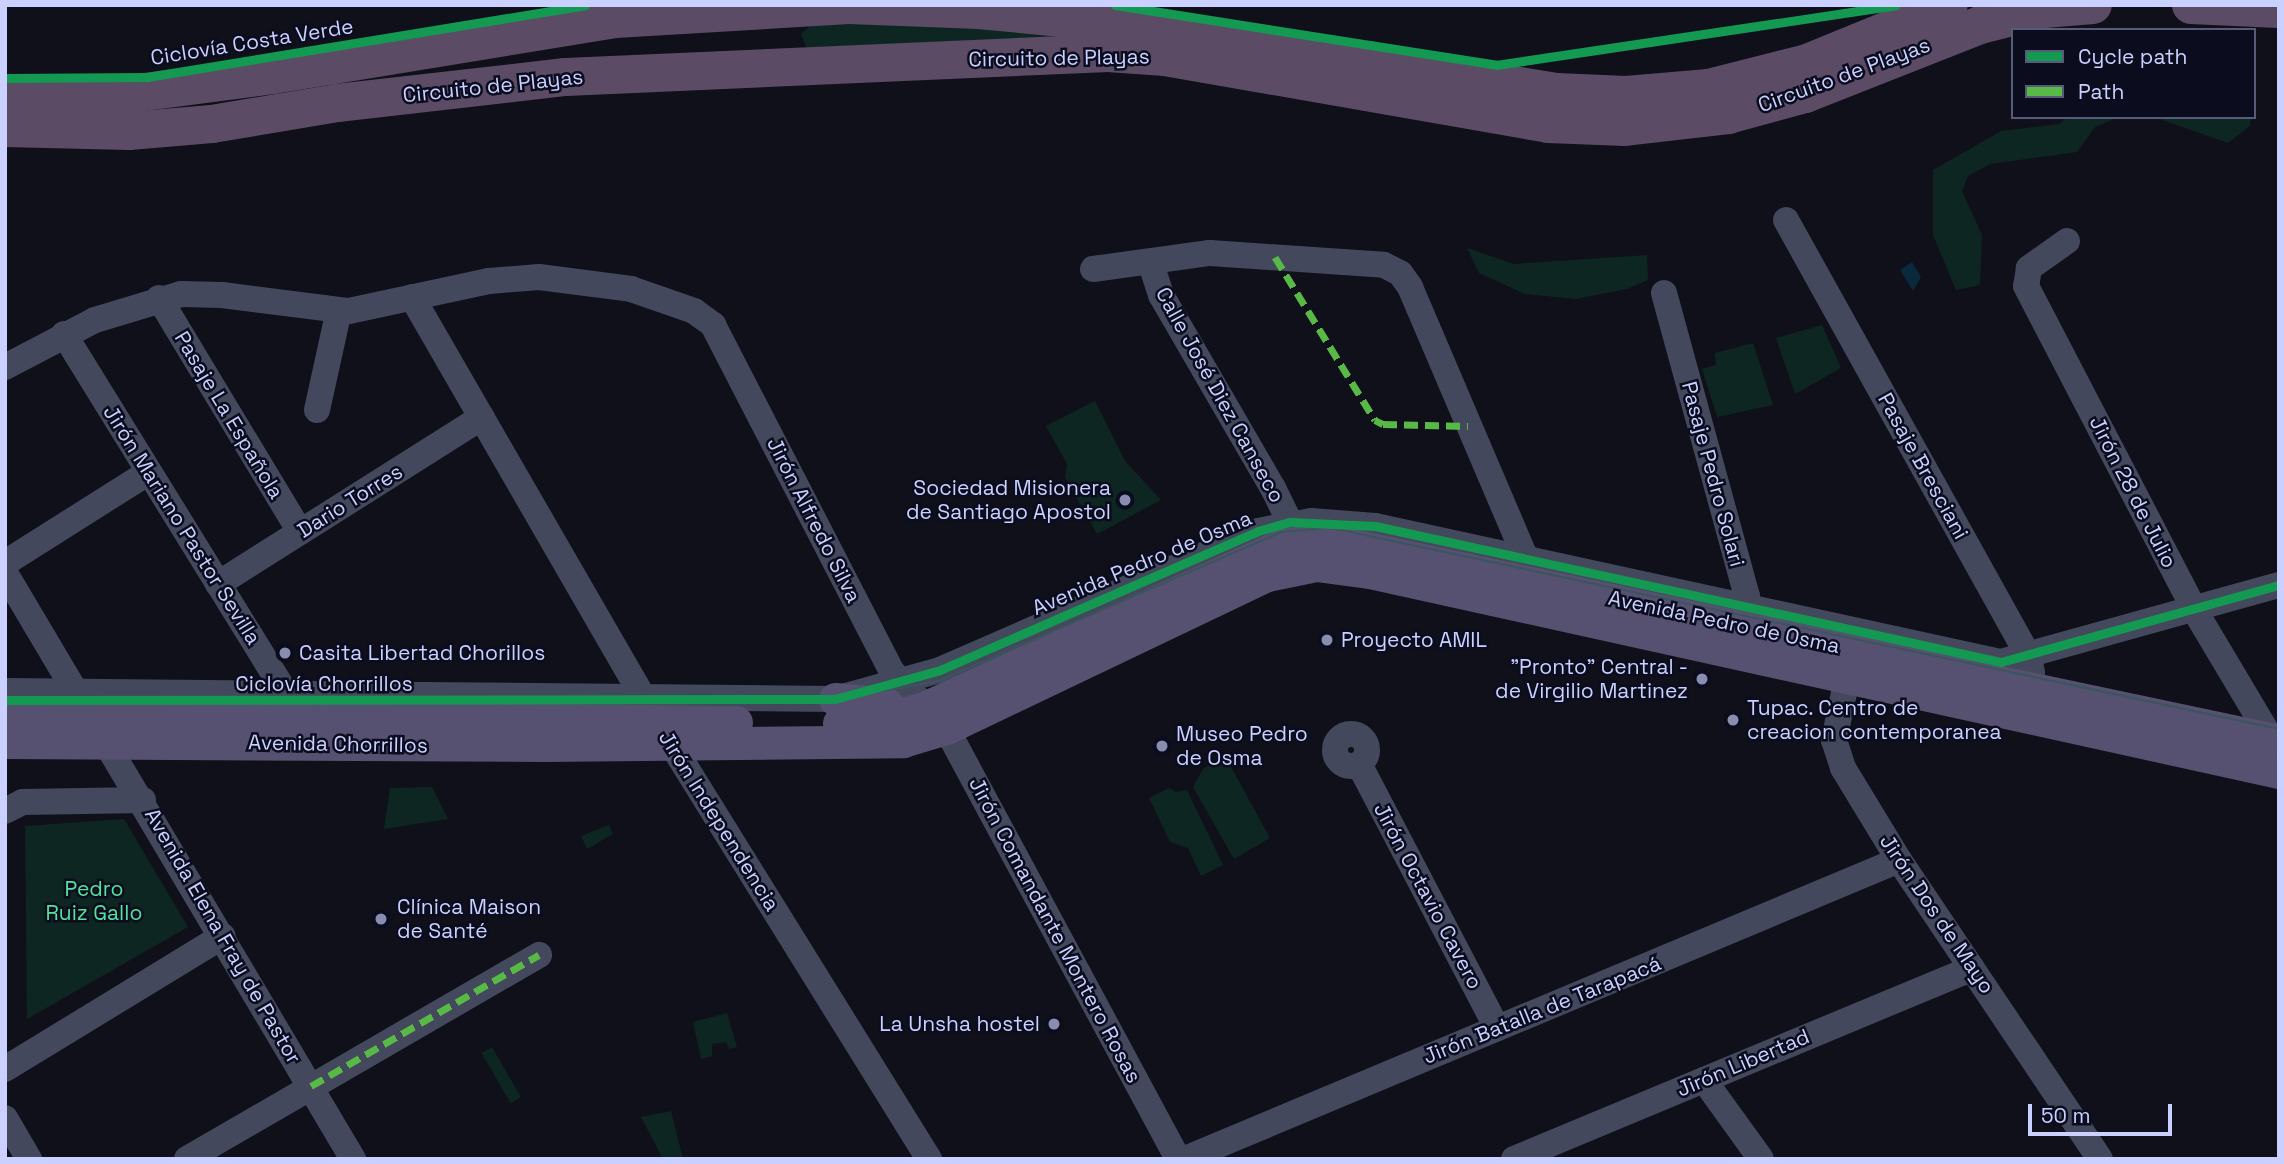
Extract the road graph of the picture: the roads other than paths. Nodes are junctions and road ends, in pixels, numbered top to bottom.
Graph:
1 (1949, 5) edge
2 (2092, 5) edge
3 (2191, 5) edge
4 (2279, 9) edge
5 (5, 94) edge
6 (5, 128) edge
7 (1786, 220) dead end
8 (2067, 241) dead end
9 (1151, 264) junction
10 (1093, 269) dead end
11 (1664, 293) dead end
12 (412, 297) junction
13 (159, 298) junction
14 (340, 310) junction
15 (64, 334) junction
16 (5, 367) edge
17 (317, 410) dead end
18 (482, 417) junction
19 (149, 472) junction
20 (300, 532) junction
21 (1297, 542) junction
22 (5, 563) edge
23 (5, 573) edge
24 (1523, 582) junction
25 (218, 584) junction
26 (2279, 585) edge
27 (2195, 611) junction
28 (1744, 631) junction
29 (1850, 665) junction
30 (900, 682) junction
31 (2029, 688) junction
32 (5, 691) edge
33 (835, 699) junction
34 (292, 704) junction
35 (5, 714) edge
36 (92, 715) junction
37 (935, 718) junction
38 (657, 721) junction
39 (235, 729) junction
40 (381, 731) junction
41 (5, 742) edge
42 (2276, 744) edge
43 (1359, 764) dead end
44 (2279, 772) edge
45 (143, 800) junction
46 (5, 811) edge
47 (1899, 860) junction
48 (223, 936) junction
49 (539, 955) dead end
50 (1972, 968) junction
51 (1497, 1028) junction
52 (5, 1069) edge
53 (1704, 1080) junction
54 (311, 1086) junction
55 (5, 1118) edge
56 (29, 1159) edge
57 (187, 1159) edge
58 (354, 1159) edge
59 (929, 1159) edge
60 (1178, 1159) edge
61 (1185, 1159) edge
62 (1514, 1159) edge
63 (1761, 1159) edge
64 (2100, 1159) edge

1 - 5 highway, Circuito de Playas
2 - 6 highway, Circuito de Playas
3 - 4 highway
7 - 31 street, Pasaje Bresciani
8 - 27 street, Jirón 28 de Julio
9 - 10 street, Calle José Diez Canseco
9 - 21 street, Calle José Diez Canseco
9 - 24 street, Calle José Diez Canseco
11 - 28 street, Pasaje Pedro Solari
12 - 14 street
12 - 18 street, Jirón Independencia
12 - 30 street, Jirón Alfredo Silva
13 - 14 street
13 - 15 street
13 - 20 street, Pasaje La Española
14 - 17 street
15 - 16 street
15 - 19 street, Jirón Mariano Pastor Sevilla
18 - 20 street, Dario Torres
18 - 38 street, Jirón Independencia
19 - 22 street
19 - 25 street, Jirón Mariano Pastor Sevilla
20 - 25 street, Dario Torres
21 - 24 main road, Avenida Pedro de Osma
21 - 24 street, Avenida Pedro de Osma
21 - 30 street, Avenida Pedro de Osma
21 - 37 main road, Avenida Pedro de Osma
23 - 36 street, Avenida Elena Fray de Pastor
24 - 28 main road, Avenida Pedro de Osma
25 - 34 street, Jirón Mariano Pastor Sevilla
26 - 27 street
27 - 31 street
27 - 42 street, Jirón 28 de Julio
28 - 29 main road, Avenida Pedro de Osma
28 - 31 street, Avenida Pedro de Osma
29 - 31 main road, Avenida Pedro de Osma
29 - 47 street, Jirón Dos de Mayo
30 - 33 street, Avenida Pedro de Osma
30 - 37 street, Jirón Alfredo Silva
31 - 42 main road, Avenida Pedro de Osma
31 - 44 main road, Avenida Pedro de Osma
32 - 36 street, Avenida Chorrillos
33 - 37 main road
33 - 38 street, Avenida Pedro de Osma
34 - 36 street, Avenida Chorrillos
34 - 38 street, Avenida Chorrillos
34 - 39 main road, Avenida Chorrillos
34 - 40 main road, Avenida Chorrillos
35 - 36 main road, Avenida Chorrillos
36 - 39 main road, Avenida Chorrillos
36 - 41 main road, Avenida Chorrillos
36 - 45 street, Avenida Elena Fray de Pastor
37 - 38 main road, Avenida Pedro de Osma
37 - 60 street, Jirón Comandante Montero Rosas
38 - 40 main road, Avenida Chorrillos
38 - 59 street, Jirón Independencia
39 - 40 main road, Avenida Chorrillos
43 - 51 street, Jirón Octavio Cavero
45 - 46 street
45 - 48 street, Avenida Elena Fray de Pastor
47 - 50 street, Jirón Dos de Mayo
47 - 51 street, Jirón Batalla de Tarapacá
48 - 52 street
48 - 54 street, Avenida Elena Fray de Pastor
49 - 54 street
50 - 53 street, Jirón Libertad
50 - 64 street, Jirón Dos de Mayo
51 - 61 street, Jirón Batalla de Tarapacá
53 - 62 street, Jirón Libertad
53 - 63 street
54 - 57 street
54 - 58 street, Avenida Elena Fray de Pastor
55 - 56 street

